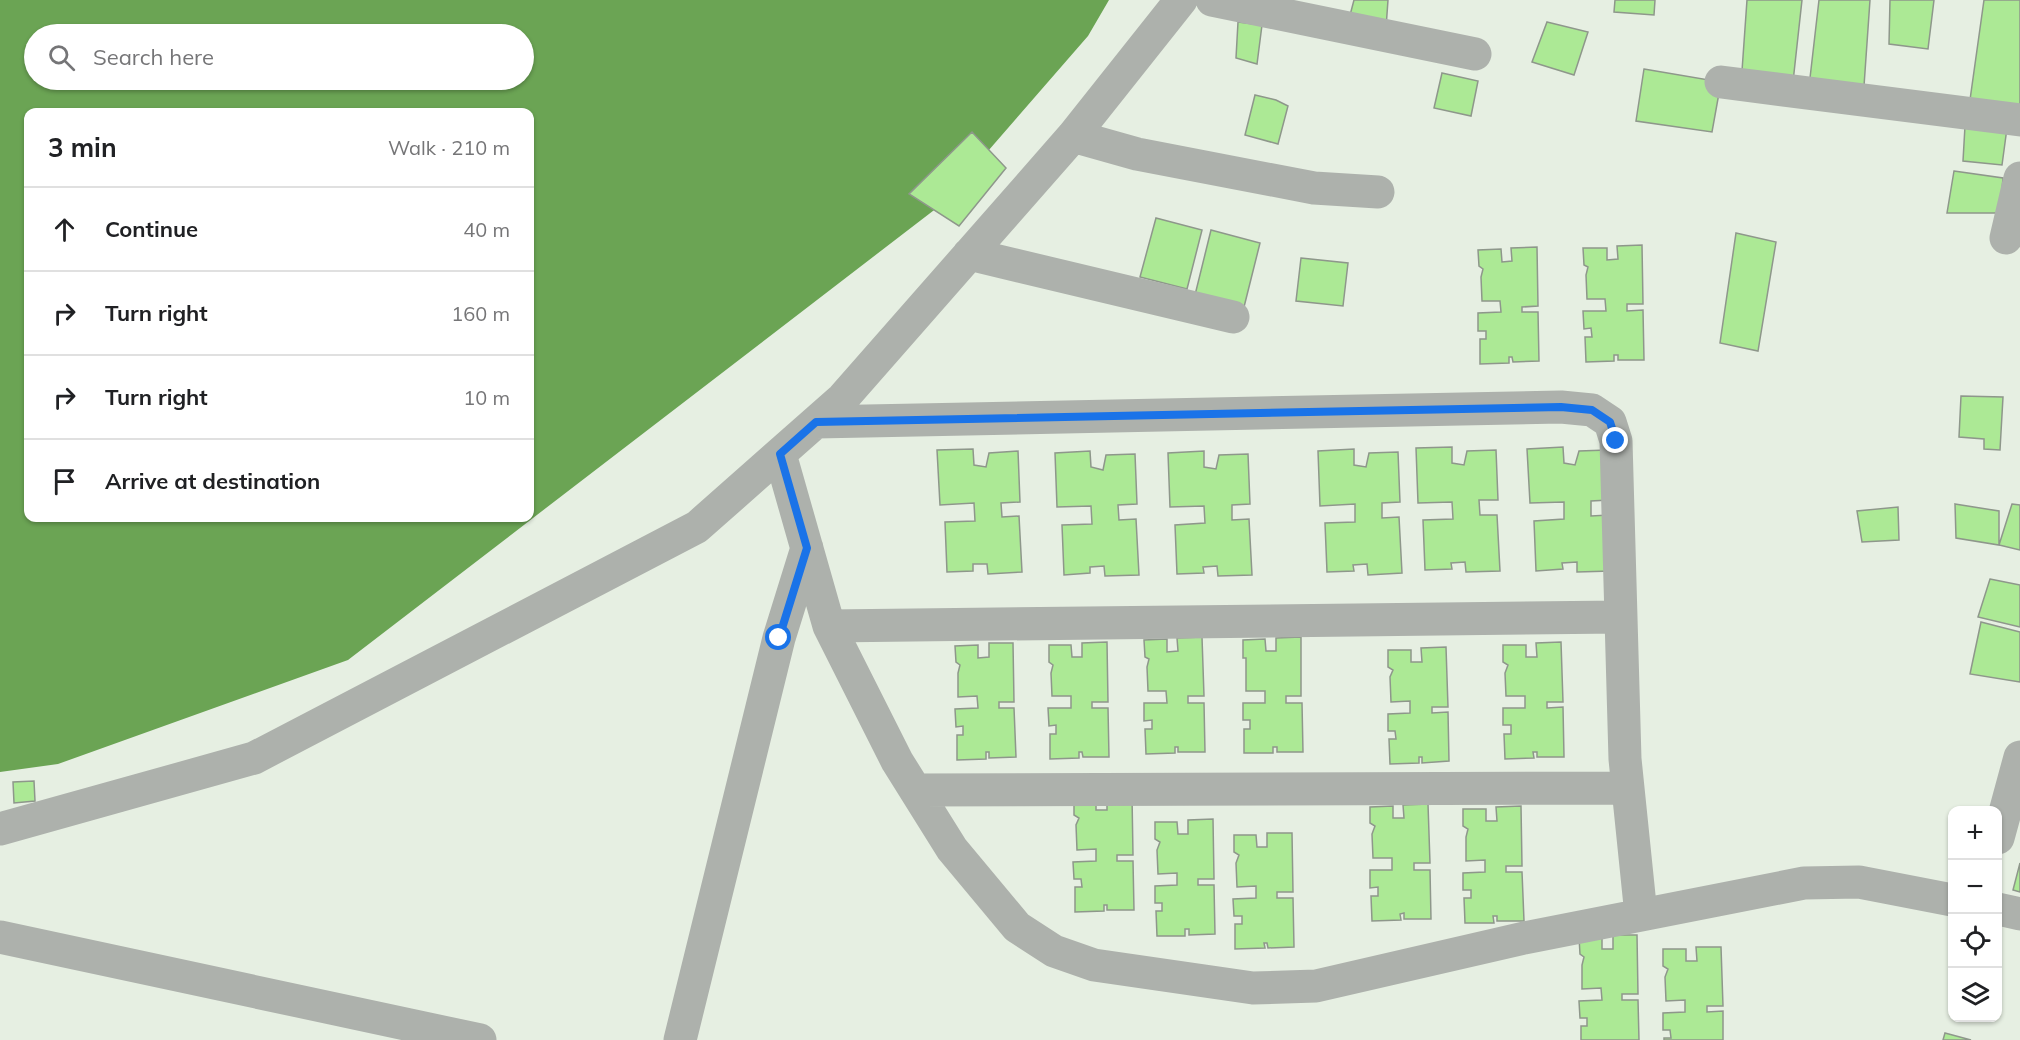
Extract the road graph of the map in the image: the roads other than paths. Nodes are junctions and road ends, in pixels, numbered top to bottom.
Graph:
1 (1181, 0) edge
2 (1212, 0) edge
3 (1475, 54) dead end
4 (1721, 82) dead end
5 (2020, 120) edge
6 (1073, 136) junction
7 (2020, 178) edge
8 (1378, 192) dead end
9 (2006, 238) dead end
10 (969, 254) junction
11 (1233, 317) dead end
12 (816, 422) junction
13 (780, 454) junction
14 (807, 548) junction
15 (1621, 617) junction
16 (829, 626) junction
17 (2020, 757) edge
18 (1628, 788) junction
19 (915, 790) junction
20 (2002, 823) edge
21 (0, 829) edge
22 (1948, 899) edge
23 (2002, 910) edge
24 (2020, 914) edge
25 (1641, 915) junction
26 (0, 938) edge
27 (480, 1040) edge
28 (680, 1040) edge

1 - 6 street
2 - 3 street
4 - 5 street
6 - 8 street
6 - 10 street
7 - 9 street
10 - 11 street
10 - 12 street
12 - 13 street
12 - 15 street
13 - 14 street
13 - 21 street
14 - 16 street
14 - 28 street
15 - 16 street
15 - 18 street
16 - 19 street
17 - 20 street
18 - 19 street
18 - 25 street
19 - 25 street
22 - 25 street
23 - 24 street
26 - 27 street

